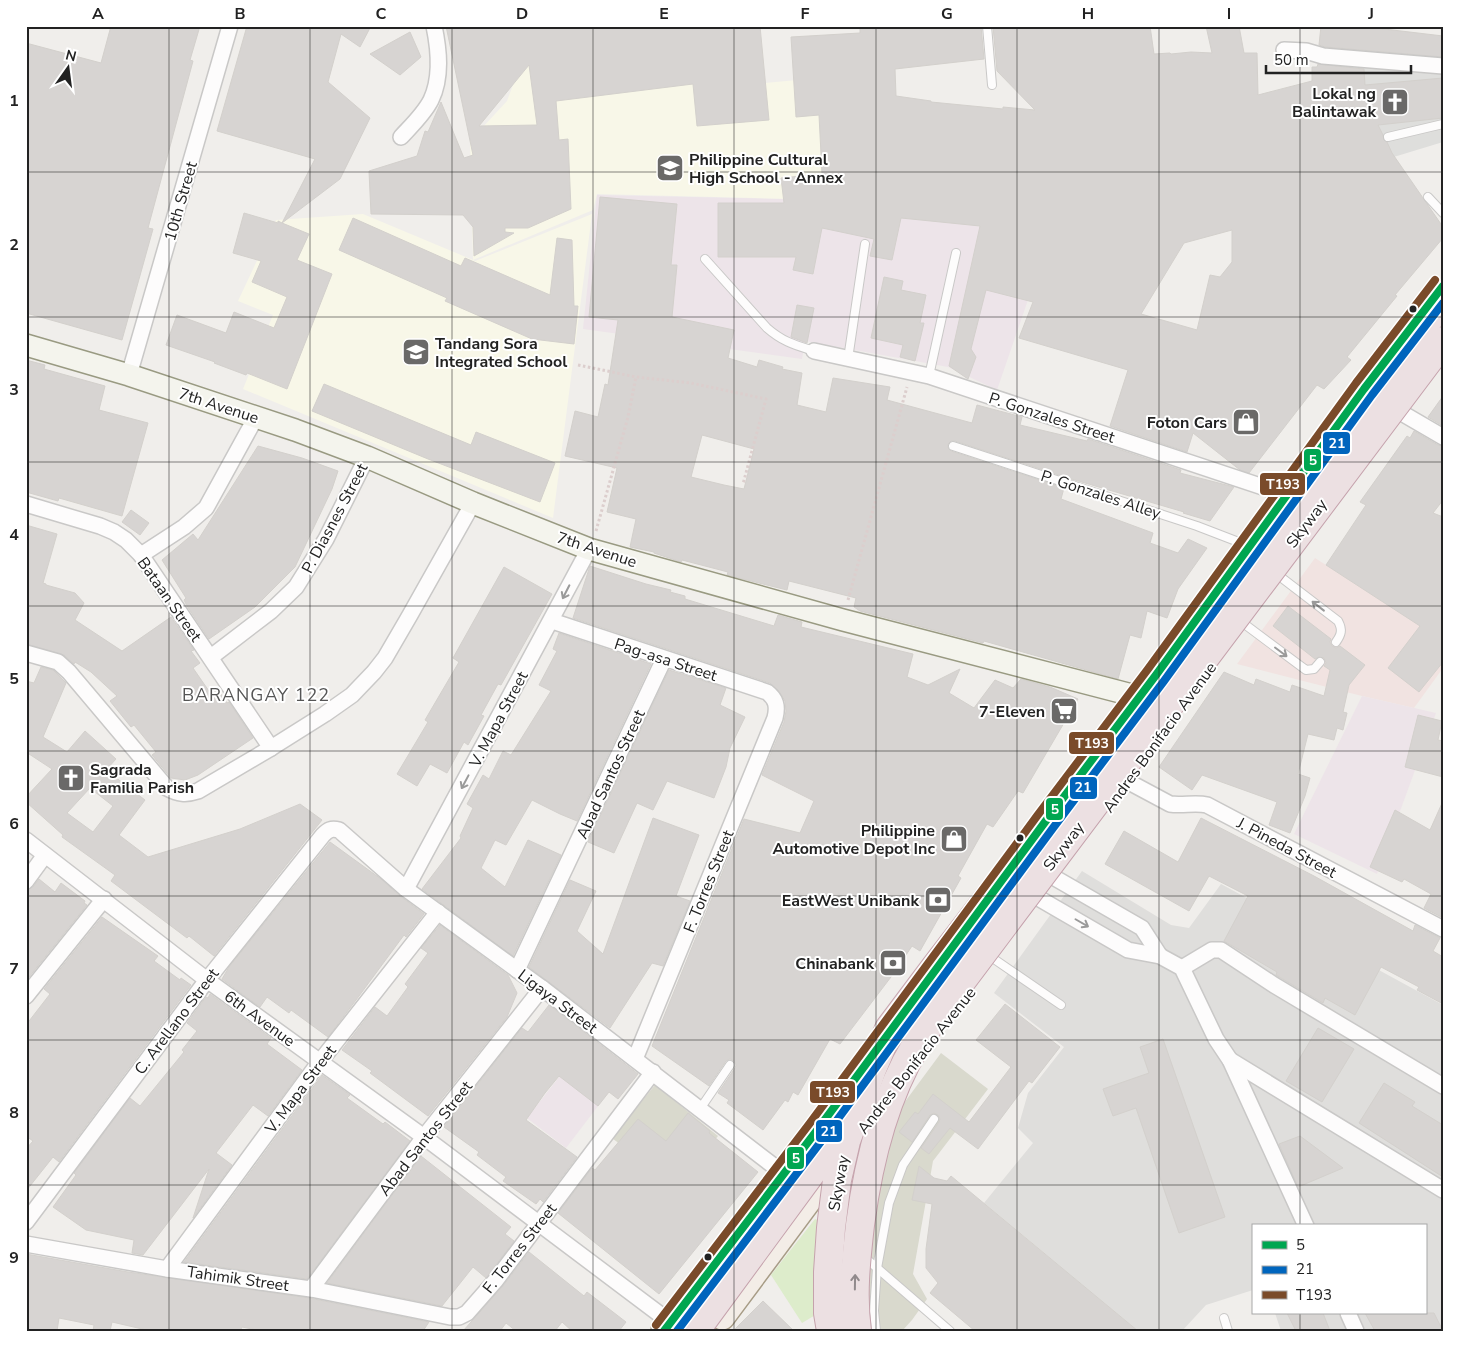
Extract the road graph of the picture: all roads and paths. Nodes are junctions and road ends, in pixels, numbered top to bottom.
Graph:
1 (230, 26) edge
2 (434, 26) edge
3 (987, 26) edge
4 (1284, 50) dead end
5 (1443, 66) edge
6 (992, 85) dead end
7 (1443, 124) edge
8 (401, 137) dead end
9 (1388, 137) dead end
10 (1428, 197) dead end
11 (1443, 213) edge
12 (865, 244) dead end
13 (956, 253) dead end
14 (705, 260) dead end
15 (1443, 286) edge
16 (1443, 300) edge
17 (1443, 340) edge
18 (26, 345) edge
19 (814, 351) joint
20 (1443, 357) edge
21 (848, 359) junction
22 (578, 365) dead end
23 (911, 371) junction
24 (129, 376) junction
25 (929, 376) junction
26 (636, 377) junction
27 (1364, 389) junction
28 (1402, 413) junction
29 (256, 417) junction
30 (1443, 437) edge
31 (953, 446) dead end
32 (366, 457) junction
33 (743, 484) dead end
34 (1287, 495) junction
35 (473, 503) junction
36 (26, 504) edge
37 (1249, 546) junction
38 (589, 549) junction
39 (141, 555) junction
40 (1278, 574) junction
41 (552, 620) junction
42 (843, 620) junction
43 (1242, 623) junction
44 (1336, 642) dead end
45 (26, 653) edge
46 (210, 657) junction
47 (664, 658) junction
48 (1320, 662) dead end
49 (1139, 697) junction
50 (776, 703) joint
51 (1182, 708) junction
52 (271, 748) junction
53 (1127, 782) junction
54 (334, 829) joint
55 (26, 840) edge
56 (45, 854) junction
57 (1055, 878) junction
58 (26, 881) edge
59 (406, 889) junction
60 (1040, 899) junction
61 (104, 900) junction
62 (438, 912) junction
63 (1443, 929) edge
64 (1160, 956) junction
65 (994, 959) junction
66 (1182, 968) junction
67 (517, 970) junction
68 (207, 980) junction
69 (542, 988) junction
70 (26, 996) edge
71 (1061, 1005) dead end
72 (889, 1029) junction
73 (635, 1059) junction
74 (1230, 1060) junction
75 (320, 1061) junction
76 (730, 1065) dead end
77 (653, 1072) junction
78 (1443, 1086) edge
79 (700, 1108) junction
80 (934, 1119) dead end
81 (424, 1138) junction
82 (834, 1166) junction
83 (784, 1174) junction
84 (1443, 1190) edge
85 (26, 1222) edge
86 (539, 1223) junction
87 (1305, 1224) edge
88 (845, 1241) junction
89 (26, 1244) edge
90 (877, 1268) junction
91 (168, 1269) junction
92 (311, 1289) junction
93 (1348, 1314) edge
94 (450, 1317) joint
95 (1224, 1318) dead end
96 (676, 1328) edge
97 (712, 1331) edge
98 (831, 1331) edge
99 (837, 1331) edge
100 (857, 1331) edge
101 (876, 1331) edge
102 (950, 1331) edge
103 (1228, 1331) edge
104 (1356, 1331) edge

1 - 24 street, 10th Street
2 - 8 street
3 - 6 lane
4 - 5 street
7 - 9 lane
10 - 11 lane
12 - 21 lane
13 - 25 lane
14 - 19 lane
15 - 27 main road
16 - 72 highway, Skyway, bridge
100 -> 17 highway, Skyway, bridge
18 - 24 main road, 7th Avenue
19 - 21 street, P. Gonzales Street
20 - 28 main road, Andres Bonifacio Avenue
21 - 23 street, P. Gonzales Street
22 - 26 path
23 - 25 street, P. Gonzales Street
23 - 42 path
24 - 29 main road, 7th Avenue
25 - 34 street, P. Gonzales Street
26 - 33 path
26 - 38 path
27 - 28 street
27 - 34 main road
28 - 30 street
28 - 40 main road, Andres Bonifacio Avenue
29 - 32 main road, 7th Avenue
29 - 39 street
31 - 37 lane, P. Gonzales Alley
32 - 35 main road, 7th Avenue
32 - 46 street, P. Diasnes Street
34 - 37 main road
35 - 38 main road, 7th Avenue
35 - 52 street
36 - 39 street, Bataan Street
37 - 49 main road
38 -> 41 street, V. Mapa Street
38 - 42 main road, 7th Avenue
39 - 46 street, Bataan Street
40 - 43 main road, Andres Bonifacio Avenue
44 -> 40 lane
41 - 47 street, Pag-asa Street
41 -> 59 street, V. Mapa Street
42 - 49 main road, 7th Avenue
43 -> 48 lane
43 - 51 main road, Andres Bonifacio Avenue
45 - 52 street
46 - 52 street, Bataan Street
47 - 50 street, Pag-asa Street
47 - 67 street, Abad Santos Street
49 - 51 main road, 7th Avenue
49 - 83 main road
50 - 73 street, F. Torres Street
51 - 53 main road, Andres Bonifacio Avenue
53 - 57 main road, Andres Bonifacio Avenue
53 - 63 street, J. Pineda Street
54 - 59 street, Ligaya Street
54 - 68 street, C. Arellano Street
55 - 56 street, 6th Avenue
56 - 58 street
56 - 61 street, 6th Avenue
57 - 60 main road, Andres Bonifacio Avenue
57 - 64 street
59 - 62 street, Ligaya Street
60 -> 64 street
60 - 65 main road, Andres Bonifacio Avenue
61 - 68 street, 6th Avenue
61 - 70 street
62 - 67 street, Ligaya Street
62 - 75 street, V. Mapa Street
64 - 66 street
65 - 71 lane
65 - 82 main road, Andres Bonifacio Avenue
66 - 74 street
66 - 78 street
67 - 69 street, Ligaya Street
68 - 75 street, 6th Avenue
68 - 85 street, C. Arellano Street
69 - 73 street, Ligaya Street
69 - 81 street, Abad Santos Street
72 - 96 highway, bridge
72 - 98 highway, Skyway, bridge
73 - 77 street, Ligaya Street
74 - 84 street
74 - 87 street
75 - 81 street, 6th Avenue
75 - 91 street, V. Mapa Street
76 - 79 lane
77 - 79 street, Ligaya Street
77 - 86 street, F. Torres Street
79 - 83 street, Ligaya Street
80 - 90 lane
81 - 86 street, 6th Avenue
81 - 92 street, Abad Santos Street
82 - 88 main road
82 - 97 main road, Andres Bonifacio Avenue
83 - 96 main road
86 - 94 street, F. Torres Street
86 - 96 street, 6th Avenue
88 - 90 lane
88 - 99 main road
89 - 91 street, Tahimik Street
90 - 101 lane
90 - 102 lane
91 - 92 street, Tahimik Street
92 - 94 street, Tahimik Street
93 - 104 street
95 - 103 lane

